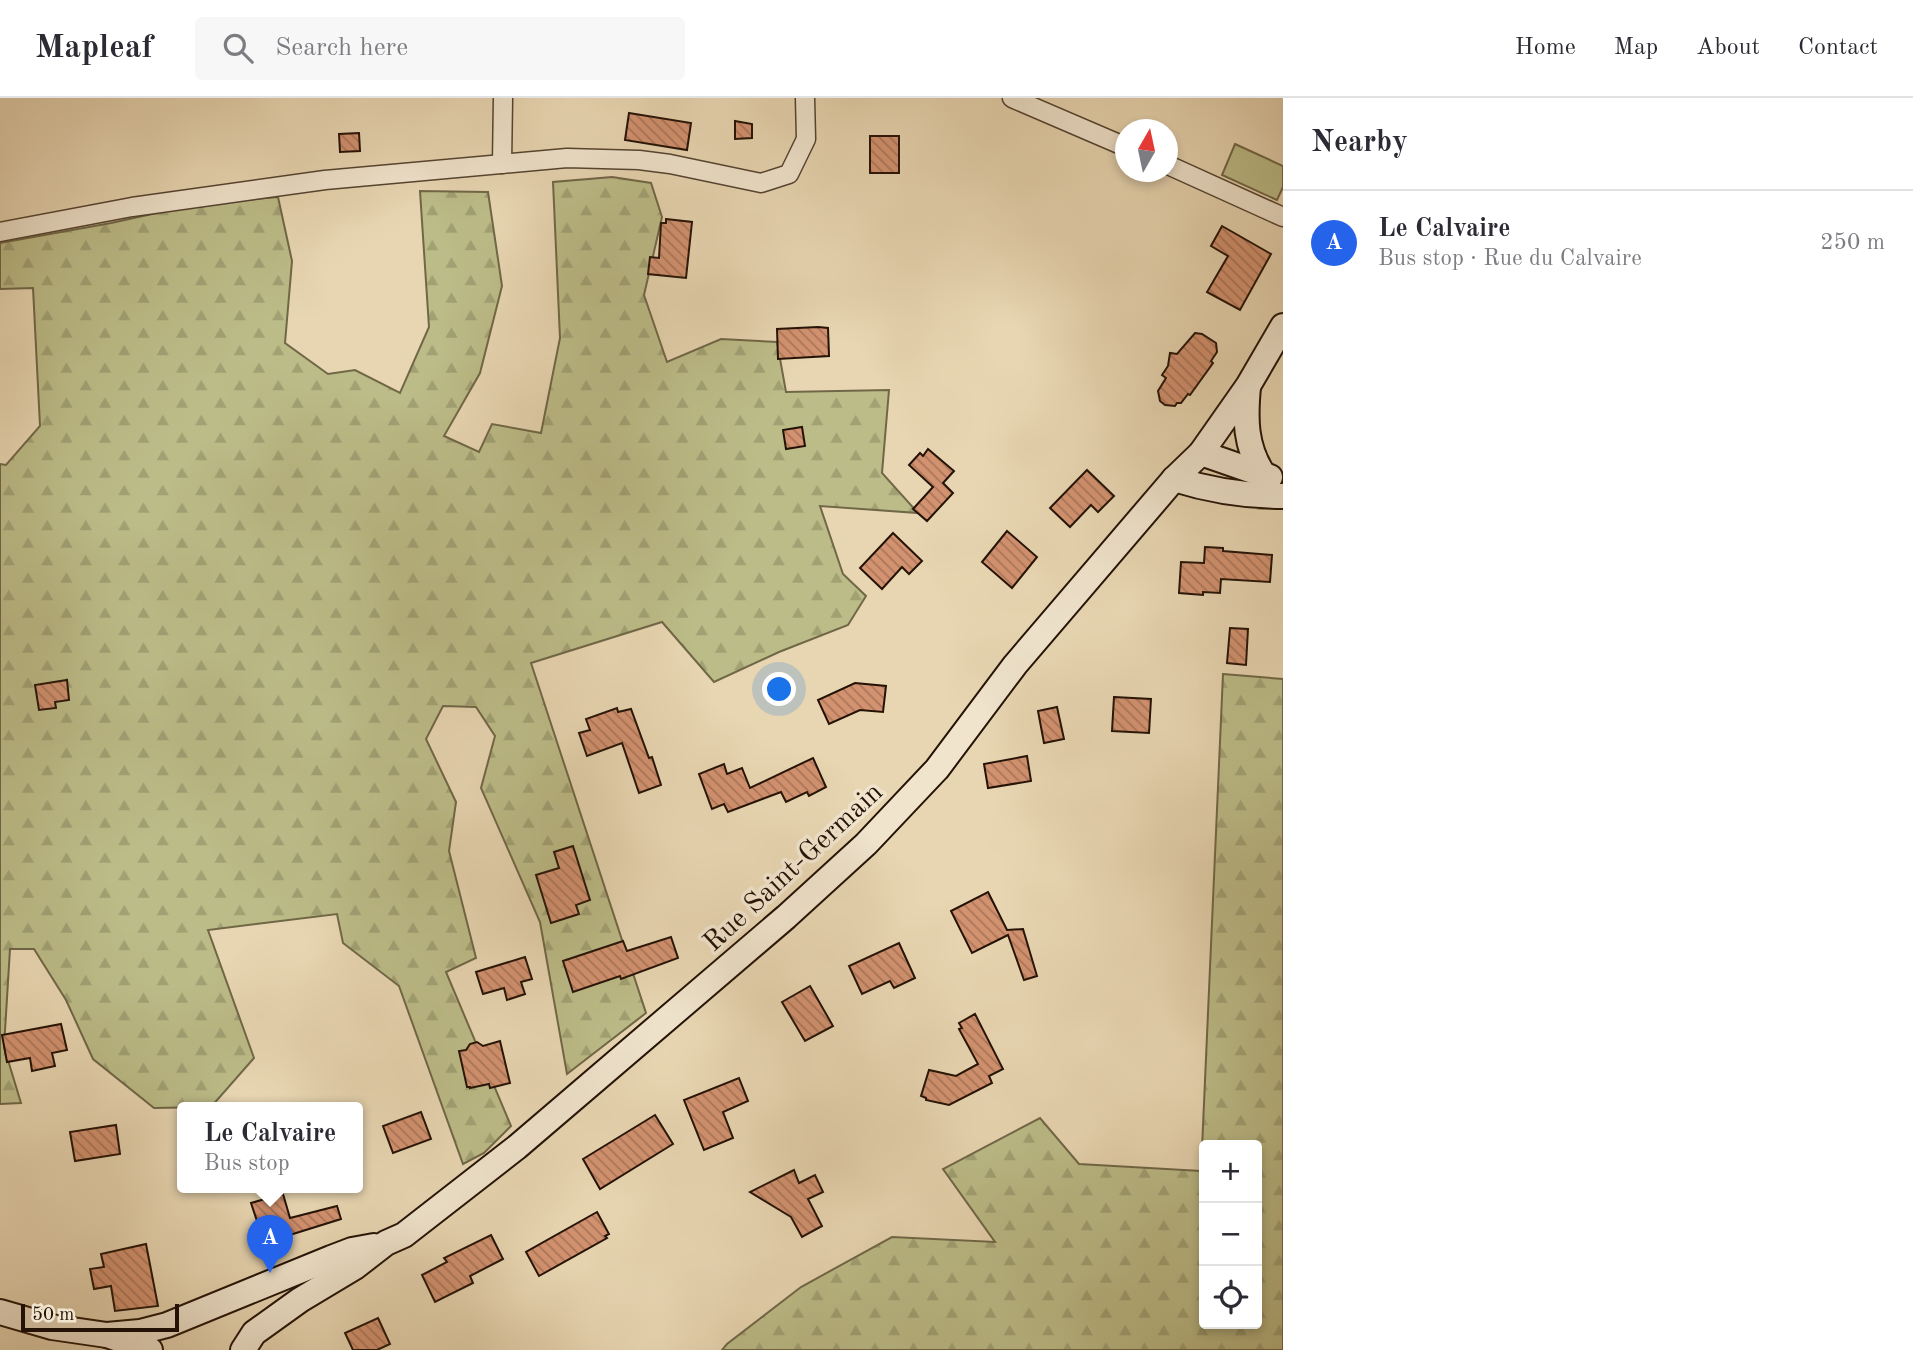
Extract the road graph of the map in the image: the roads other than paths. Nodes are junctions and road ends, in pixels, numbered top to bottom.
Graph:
1 (503, 98) edge
2 (805, 98) edge
3 (1012, 98) edge
4 (1115, 143) edge
5 (502, 164) junction
6 (1178, 170) edge
7 (1283, 217) edge
8 (0, 232) edge
9 (1283, 326) edge
10 (1248, 386) junction
11 (1201, 453) junction
12 (1273, 478) edge
13 (1174, 479) junction
14 (1283, 496) edge
15 (386, 1243) junction
16 (0, 1312) edge
17 (107, 1335) junction
18 (150, 1350) edge
19 (243, 1350) edge

1 - 5 street
2 - 5 street
3 - 4 street
5 - 8 street
6 - 7 street
9 - 10 street, Rue Saint-Germain
10 - 11 street, Rue Saint-Germain
10 - 12 street
11 - 12 street
11 - 13 street, Rue Saint-Germain
13 - 14 street
13 - 15 street, Rue Saint-Germain
15 - 17 street
15 - 19 street, Rue Saint-Germain
16 - 17 street
17 - 18 street

